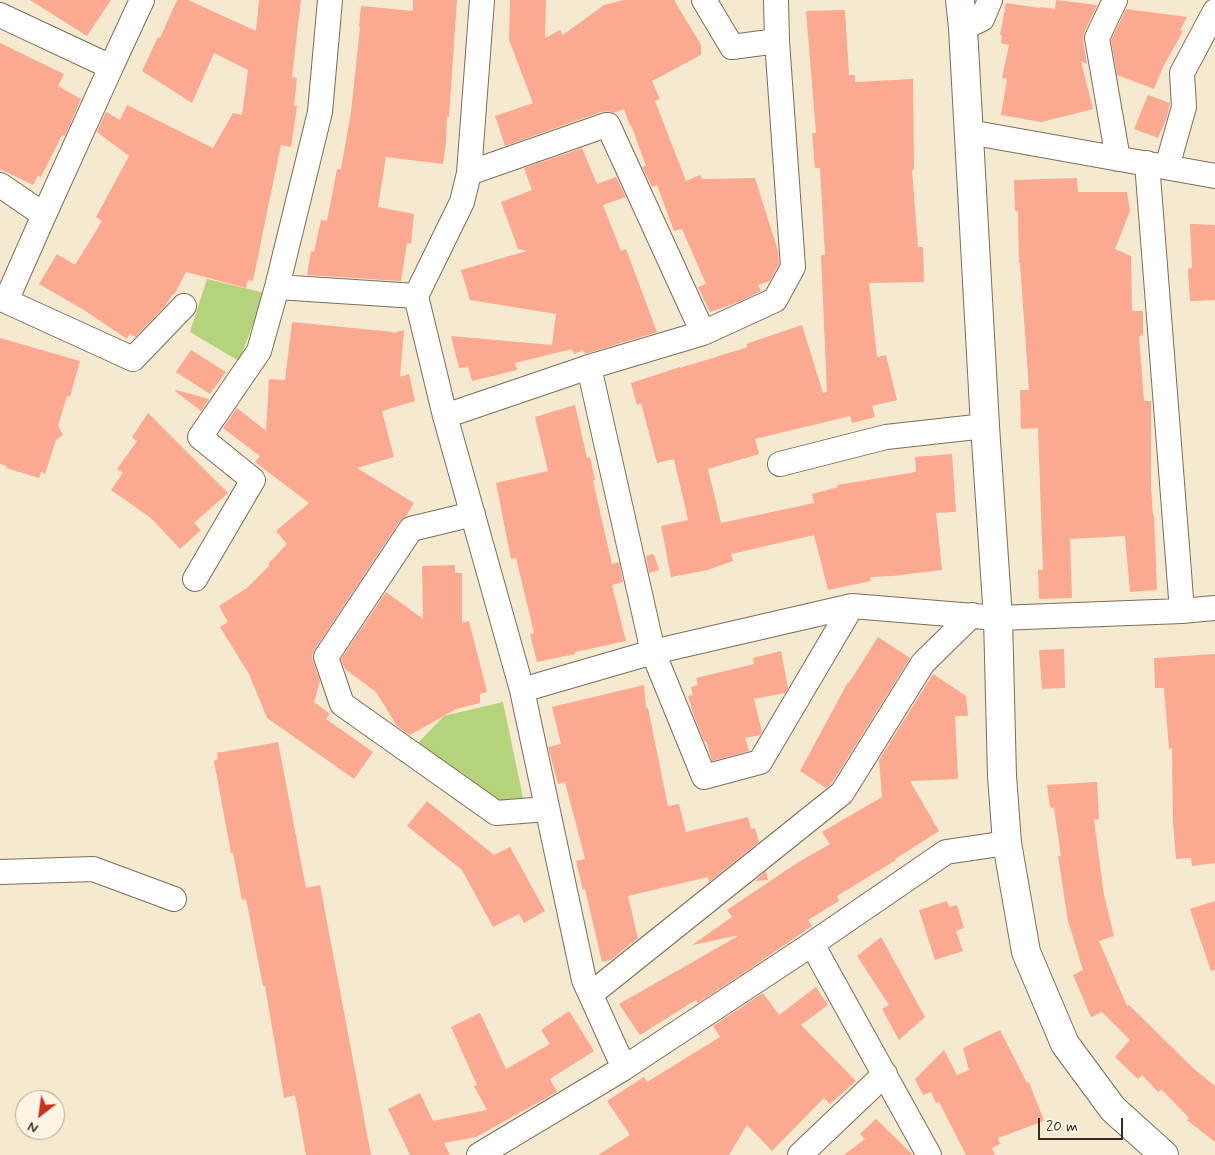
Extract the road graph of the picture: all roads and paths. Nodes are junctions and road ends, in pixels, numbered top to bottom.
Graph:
1 (142, 0) edge
2 (330, 0) edge
3 (482, 0) edge
4 (704, 0) edge
5 (776, 0) edge
6 (960, 0) edge
7 (990, 0) edge
8 (1115, 0) edge
9 (1215, 11) edge
10 (0, 15) edge
11 (963, 28) junction
12 (777, 41) junction
13 (111, 68) junction
14 (969, 132) junction
15 (1118, 159) junction
16 (1157, 165) junction
17 (469, 173) junction
18 (1215, 176) edge
19 (0, 185) edge
20 (44, 214) junction
21 (277, 287) junction
22 (416, 296) junction
23 (3, 300) edge
24 (184, 306) dead end
25 (703, 333) junction
26 (589, 367) junction
27 (445, 416) junction
28 (985, 426) junction
29 (780, 464) dead end
30 (473, 514) junction
31 (195, 579) dead end
32 (852, 606) junction
33 (1215, 608) edge
34 (1182, 611) junction
35 (985, 616) junction
36 (653, 652) junction
37 (522, 690) junction
38 (547, 809) junction
39 (1007, 843) junction
40 (0, 872) edge
41 (174, 899) dead end
42 (812, 944) junction
43 (590, 994) junction
44 (624, 1068) junction
45 (885, 1074) junction
46 (479, 1155) edge
47 (800, 1155) edge
48 (929, 1155) edge
49 (1164, 1155) edge

1 - 13 street
2 - 21 street
3 - 17 street
4 - 12 street
5 - 12 street
6 - 11 street
7 - 11 street
8 - 15 street
9 - 16 street
10 - 13 street
11 - 14 street
12 - 25 street
13 - 20 street
14 - 15 street
14 - 28 street
15 - 16 street
16 - 18 street
16 - 34 street
17 - 22 street
17 - 25 street
19 - 20 street
20 - 23 street
21 - 22 street
21 - 31 street
22 - 27 street
23 - 24 street
25 - 26 street
26 - 27 street
26 - 36 street
27 - 30 street
28 - 29 street
28 - 35 street
30 - 37 street
30 - 38 street
32 - 35 street
32 - 36 street
32 - 36 street
33 - 34 street
34 - 35 street
35 - 39 street
35 - 43 street
36 - 37 street
37 - 38 street
38 - 43 street
39 - 42 street
39 - 49 street
40 - 41 street
42 - 44 street
42 - 45 street
43 - 44 street
44 - 46 street
45 - 47 street
45 - 48 street

